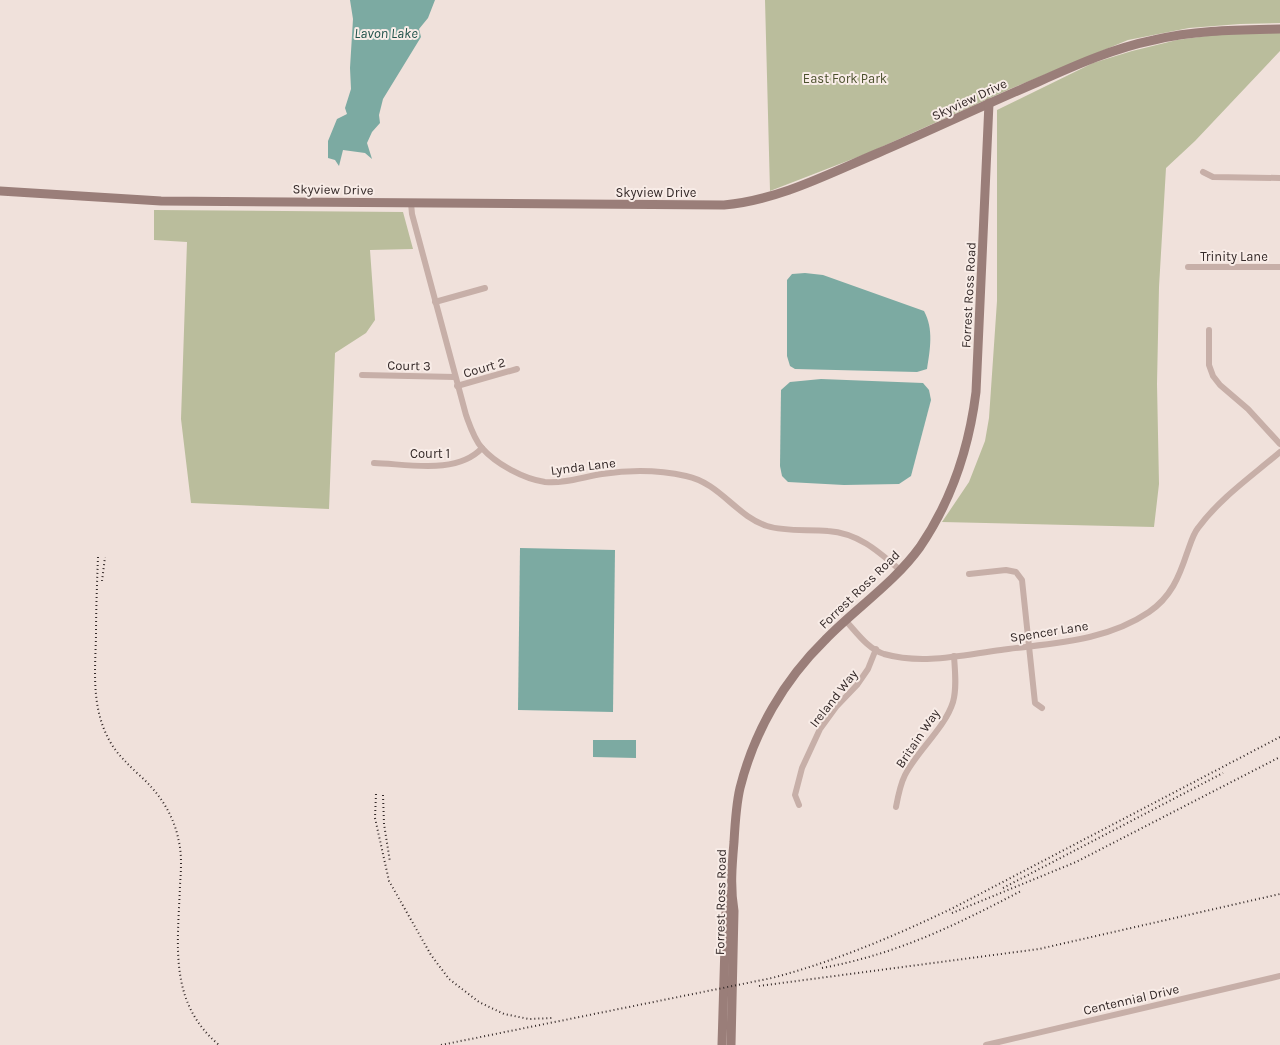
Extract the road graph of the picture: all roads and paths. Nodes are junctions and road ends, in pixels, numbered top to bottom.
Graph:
1 (1280, 29) edge
2 (989, 103) junction
3 (1203, 172) dead end
4 (1280, 178) edge
5 (0, 191) edge
6 (411, 203) junction
7 (1188, 267) dead end
8 (1280, 267) edge
9 (485, 288) dead end
10 (435, 302) junction
11 (1209, 330) dead end
12 (517, 369) dead end
13 (362, 375) dead end
14 (454, 376) junction
15 (457, 386) junction
16 (1280, 444) edge
17 (482, 448) junction
18 (1280, 452) edge
19 (374, 463) dead end
20 (900, 570) junction
21 (969, 574) dead end
22 (846, 621) junction
23 (1029, 646) junction
24 (876, 650) junction
25 (954, 656) junction
26 (1042, 708) dead end
27 (798, 804) dead end
28 (896, 807) dead end
29 (1280, 976) edge
30 (727, 988) junction
31 (722, 1045) edge
32 (731, 1045) edge
33 (986, 1045) edge

1 - 2 street, Skyview Drive
2 - 6 street, Skyview Drive
2 - 20 street, Forrest Ross Road
3 - 4 street
5 - 6 street, Skyview Drive
6 - 10 street, Lynda Lane
7 - 8 street, Trinity Lane
9 - 10 street
10 - 14 street, Lynda Lane
11 - 16 street
12 - 15 street, Court 2
13 - 14 street, Court 3
14 - 15 street, Lynda Lane
15 - 17 street, Lynda Lane
17 - 19 street, Court 1
17 - 20 street, Lynda Lane
18 - 23 street, Spencer Lane
20 - 22 street, Forrest Ross Road
21 - 23 street
22 - 24 street, Spencer Lane
22 - 30 street, Forrest Ross Road
23 - 25 street, Spencer Lane
23 - 26 street
24 - 25 street, Spencer Lane
24 - 27 street, Ireland Way
25 - 28 street, Britain Way
29 - 33 street, Centennial Drive
30 - 31 street
30 - 32 street

